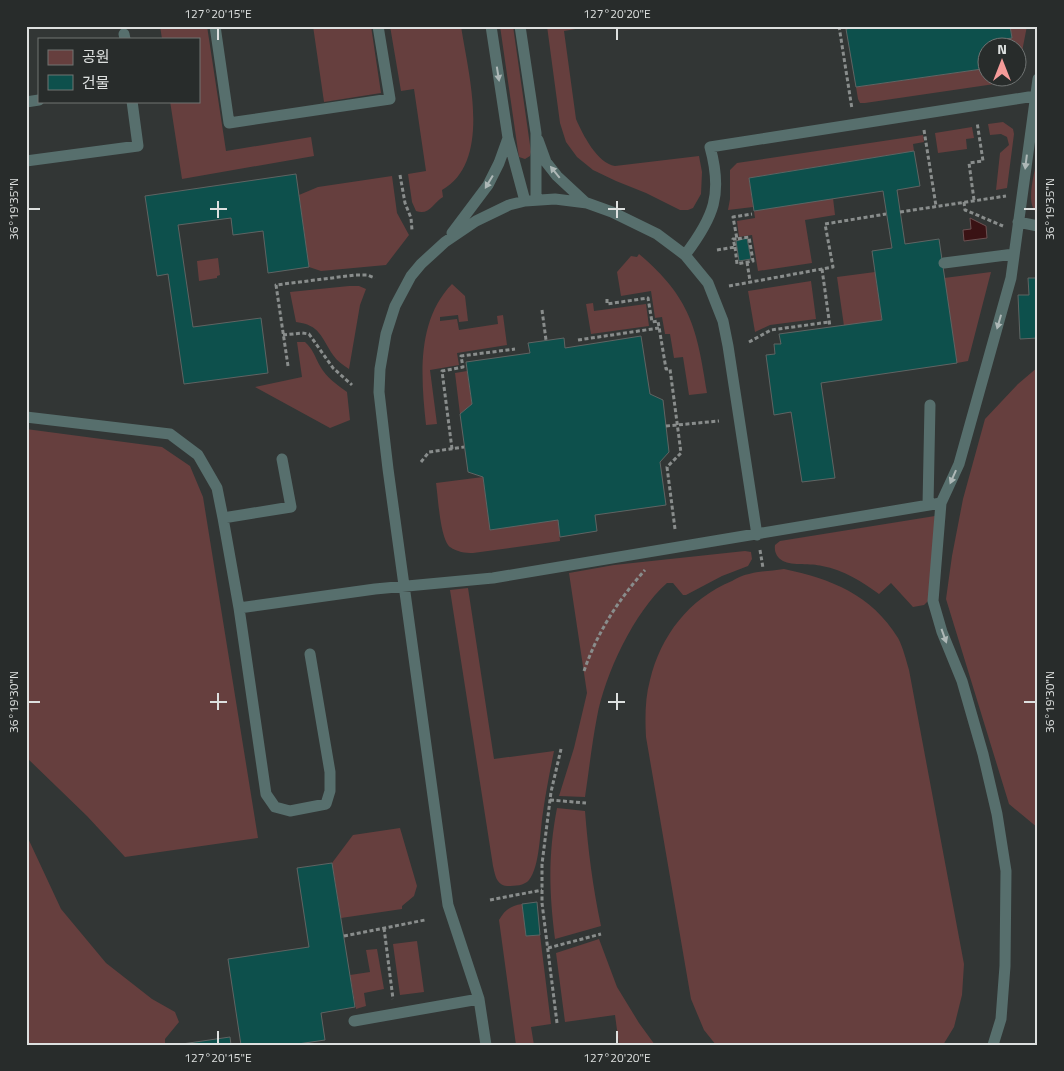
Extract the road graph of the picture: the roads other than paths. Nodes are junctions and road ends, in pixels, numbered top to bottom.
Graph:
1 (215, 26) edge
2 (378, 26) edge
3 (491, 26) edge
4 (520, 26) edge
5 (1038, 79) edge
6 (1035, 96) junction
7 (132, 102) edge
8 (536, 133) junction
9 (508, 138) junction
10 (26, 160) edge
11 (530, 200) junction
12 (587, 203) junction
13 (1018, 222) junction
14 (1038, 226) edge
15 (445, 242) junction
16 (1014, 254) junction
17 (686, 255) junction
18 (944, 263) dead end
19 (930, 405) dead end
20 (26, 417) edge
21 (282, 459) dead end
22 (941, 503) junction
23 (928, 505) junction
24 (224, 518) junction
25 (758, 535) junction
26 (404, 586) junction
27 (239, 608) junction
28 (310, 654) dead end
29 (479, 999) junction
30 (354, 1021) dead end
31 (486, 1045) edge
32 (993, 1045) edge

1 - 2 lane
3 -> 9 lane
4 - 8 lane
5 - 6 lane
6 -> 13 lane
6 - 17 lane
7 - 10 lane
8 - 11 lane
12 -> 8 lane
9 - 11 lane
9 -> 15 lane
11 - 12 lane
11 - 15 lane
12 - 17 lane
13 - 14 lane
13 - 16 lane
15 - 26 lane
16 - 18 lane
16 -> 22 lane
17 - 25 lane
19 - 23 lane
20 - 24 lane
21 - 24 lane
22 - 23 lane
22 -> 32 lane
23 - 25 lane
24 - 27 lane
25 - 26 lane
26 - 27 lane
26 - 29 lane
27 - 28 lane
29 - 30 lane
29 - 31 lane

